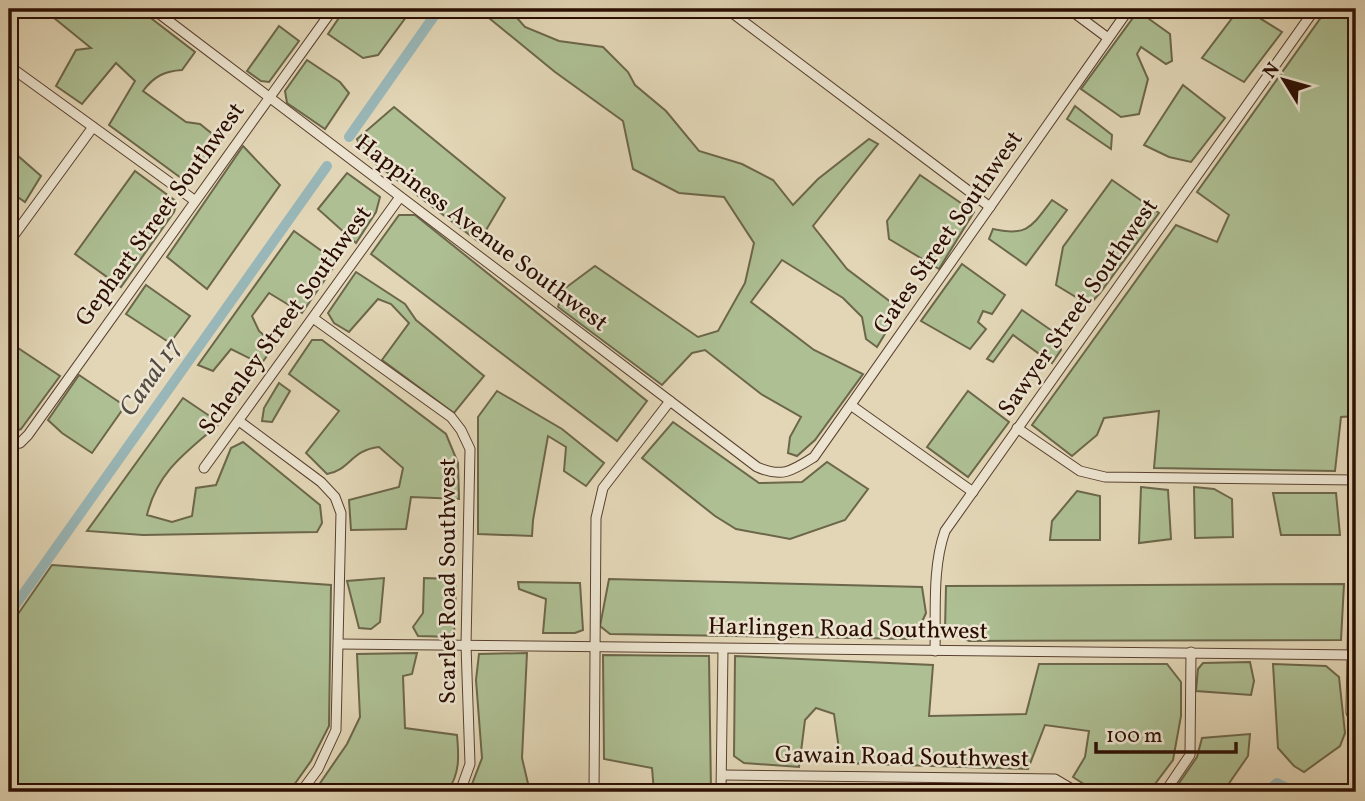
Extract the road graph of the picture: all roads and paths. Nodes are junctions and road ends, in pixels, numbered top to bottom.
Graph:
1 (153, 9) edge
2 (176, 9) edge
3 (333, 9) edge
4 (727, 9) edge
5 (1069, 9) edge
6 (1129, 9) edge
7 (1315, 9) edge
8 (168, 20) junction
9 (1108, 38) junction
10 (9, 66) edge
11 (270, 96) junction
12 (93, 127) junction
13 (400, 197) junction
14 (194, 200) junction
15 (990, 207) junction
16 (9, 242) edge
17 (313, 318) junction
18 (670, 401) junction
19 (852, 406) junction
20 (239, 421) junction
21 (1017, 428) junction
22 (9, 445) edge
23 (204, 468) dead end
24 (792, 471) joint
25 (1356, 480) edge
26 (972, 492) junction
27 (339, 644) junction
28 (466, 645) junction
29 (594, 646) junction
30 (723, 649) junction
31 (935, 651) junction
32 (1191, 652) junction
33 (1354, 655) edge
34 (1356, 725) edge
35 (722, 775) junction
36 (301, 792) edge
37 (460, 792) edge
38 (594, 792) edge
39 (721, 792) edge
40 (1077, 792) edge
41 (1165, 792) edge

1 - 8 street, Happiness Avenue Southwest
2 - 8 street
3 - 11 street, Gephart Street Southwest
4 - 15 street
5 - 9 street
6 - 9 street, Gates Street Southwest
7 - 21 street, Sawyer Street Southwest
8 - 11 street, Happiness Avenue Southwest
9 - 15 street, Gates Street Southwest
10 - 12 street
11 - 13 street, Happiness Avenue Southwest
11 - 14 street, Gephart Street Southwest
12 - 14 street
12 - 16 street
13 - 17 street, Schenley Street Southwest
13 - 18 street, Happiness Avenue Southwest
14 - 22 street, Gephart Street Southwest
15 - 19 street, Gates Street Southwest
17 - 20 street, Schenley Street Southwest
17 - 28 street, Scarlet Road Southwest
18 - 24 street, Happiness Avenue Southwest
18 - 29 street
19 - 24 street, Gates Street Southwest
19 - 26 street
20 - 23 street, Schenley Street Southwest
20 - 27 street
21 - 25 street
21 - 26 street, Sawyer Street Southwest
25 - 33 street
26 - 31 street, Sawyer Street Southwest
27 - 28 street, Harlingen Road Southwest
27 - 36 street
28 - 29 street, Harlingen Road Southwest
28 - 37 street, Scarlet Road Southwest
29 - 30 street, Harlingen Road Southwest
29 - 38 street
30 - 31 street, Harlingen Road Southwest
30 - 35 street
31 - 32 street, Harlingen Road Southwest
32 - 33 street, Harlingen Road Southwest
32 - 41 street
33 - 34 street
35 - 39 street
35 - 40 street, Gawain Road Southwest

